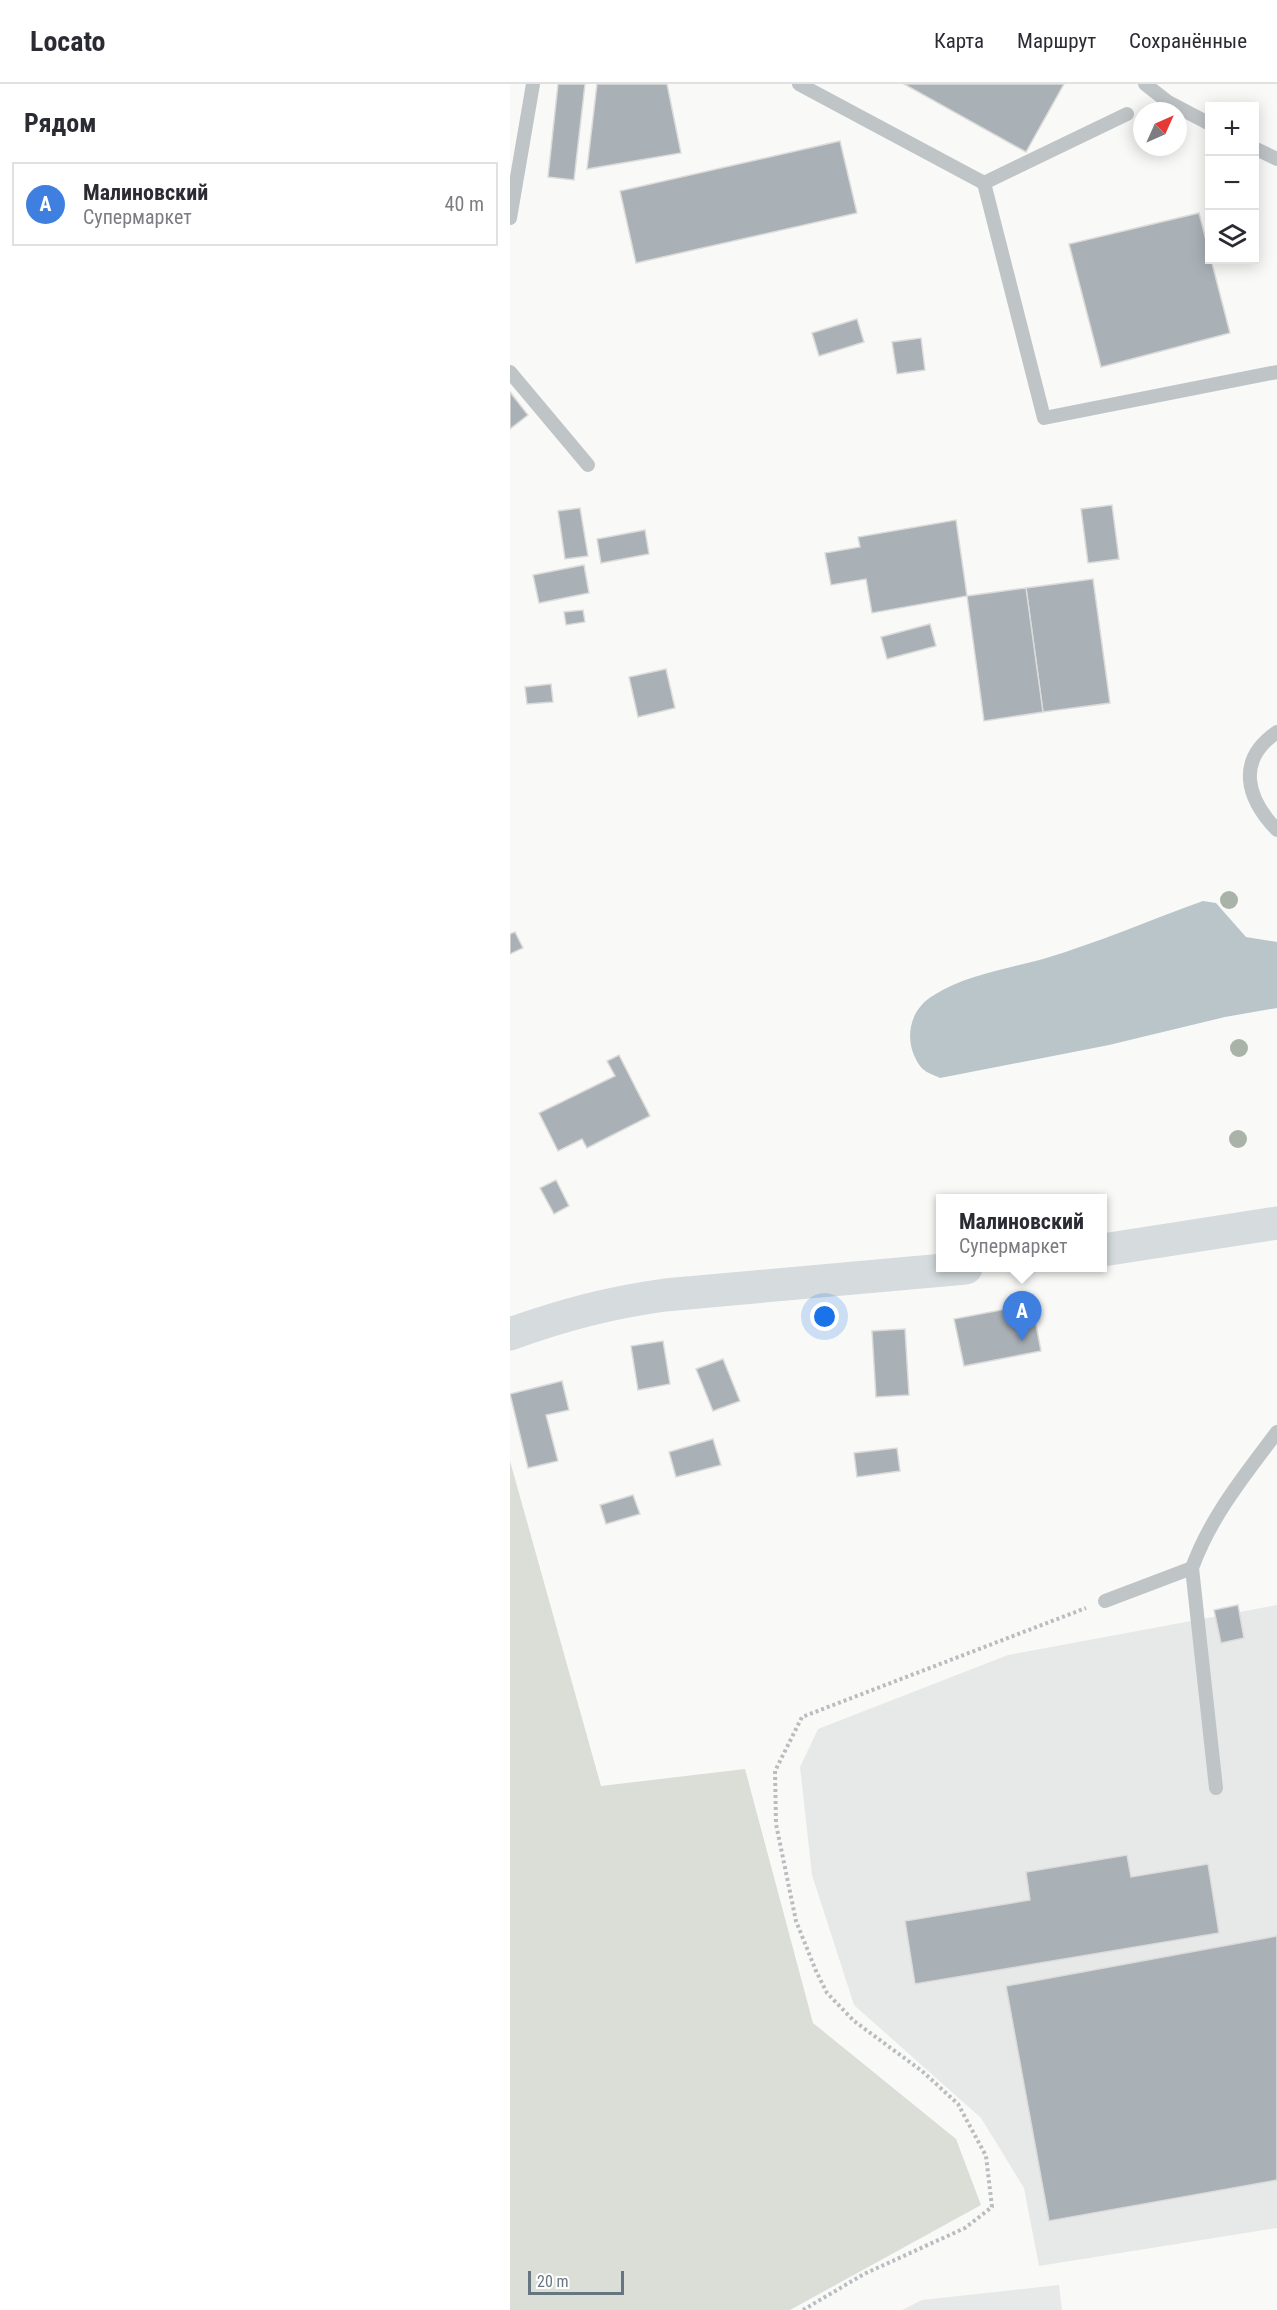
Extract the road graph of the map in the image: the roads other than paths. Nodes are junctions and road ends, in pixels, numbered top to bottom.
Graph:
1 (533, 84) edge
2 (799, 84) edge
3 (1145, 84) edge
4 (1126, 114) dead end
5 (1205, 122) edge
6 (1259, 150) edge
7 (1277, 159) edge
8 (984, 183) junction
9 (510, 218) edge
10 (510, 372) edge
11 (1277, 372) edge
12 (588, 465) dead end
13 (1277, 732) edge
14 (1277, 830) edge
15 (1277, 1223) edge
16 (1107, 1249) edge
17 (936, 1271) edge
18 (510, 1334) edge
19 (1277, 1432) edge
20 (1192, 1568) junction
21 (1105, 1601) road end
22 (1216, 1788) dead end

1 - 9 lane
2 - 8 lane
3 - 5 lane
4 - 8 lane
6 - 7 lane
8 - 11 lane
10 - 12 lane
13 - 14 lane
15 - 16 street
17 - 18 street
19 - 20 lane
20 - 21 lane
20 - 22 lane

